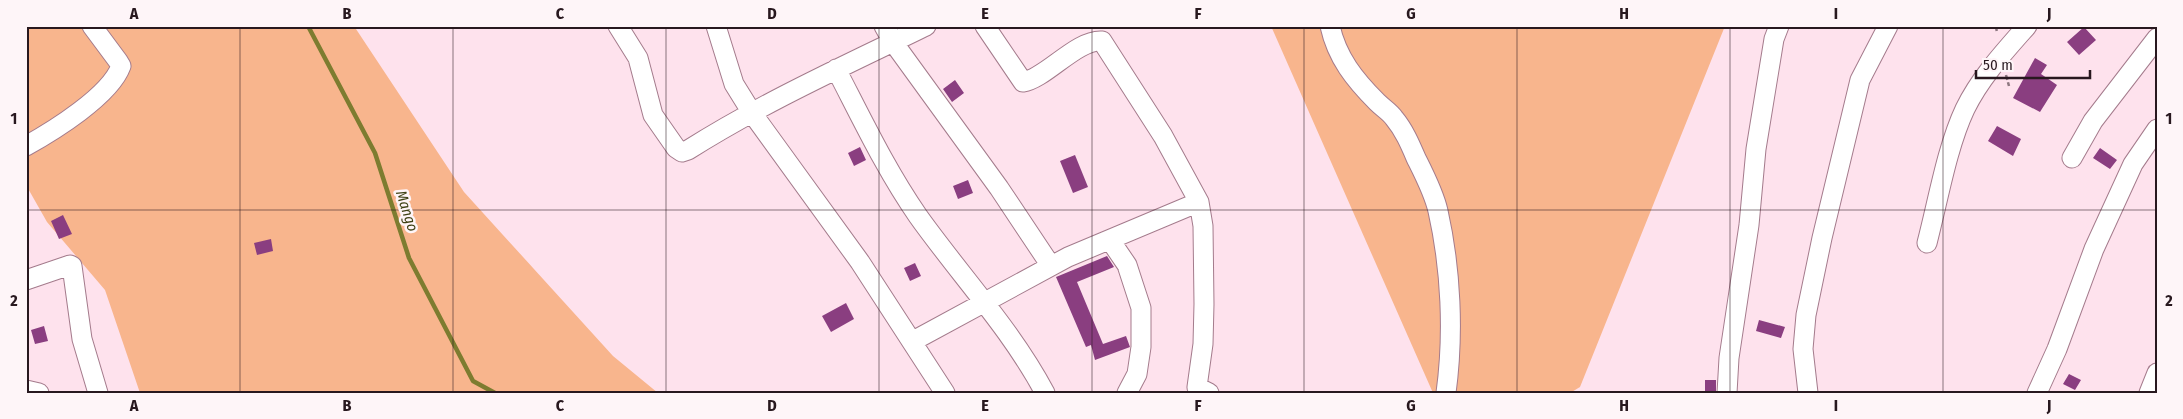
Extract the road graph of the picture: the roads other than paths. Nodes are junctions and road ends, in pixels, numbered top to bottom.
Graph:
1 (92, 26) edge
2 (618, 26) edge
3 (716, 26) edge
4 (926, 26) edge
5 (985, 26) edge
6 (1330, 26) edge
7 (1780, 26) edge
8 (1888, 26) edge
9 (2027, 26) edge
10 (888, 34) edge
11 (2157, 38) edge
12 (836, 69) junction
13 (752, 113) junction
14 (2157, 129) edge
15 (26, 146) edge
16 (2072, 158) dead end
17 (1199, 202) junction
18 (1110, 240) junction
19 (1927, 243) dead end
20 (1051, 266) junction
21 (26, 280) edge
22 (984, 303) junction
23 (913, 341) junction
24 (2157, 373) edge
25 (26, 390) edge
26 (39, 393) edge
27 (98, 393) edge
28 (945, 393) edge
29 (1045, 393) edge
30 (1127, 393) edge
31 (1209, 393) edge
32 (1446, 393) edge
33 (1727, 393) edge
34 (1808, 393) edge
35 (2037, 393) edge
36 (2150, 393) edge

1 - 15 street
2 - 13 street
3 - 13 street
4 - 10 street
5 - 17 street
6 - 32 street
7 - 33 street
8 - 34 street
9 - 19 street
10 - 12 street
10 - 20 street
11 - 16 street
12 - 13 street
12 - 22 street
13 - 23 street
14 - 35 street
17 - 18 street
17 - 31 street
18 - 20 street
18 - 30 street
20 - 22 street
21 - 27 street
22 - 23 street
22 - 29 street
23 - 28 street
24 - 36 street
25 - 26 street

